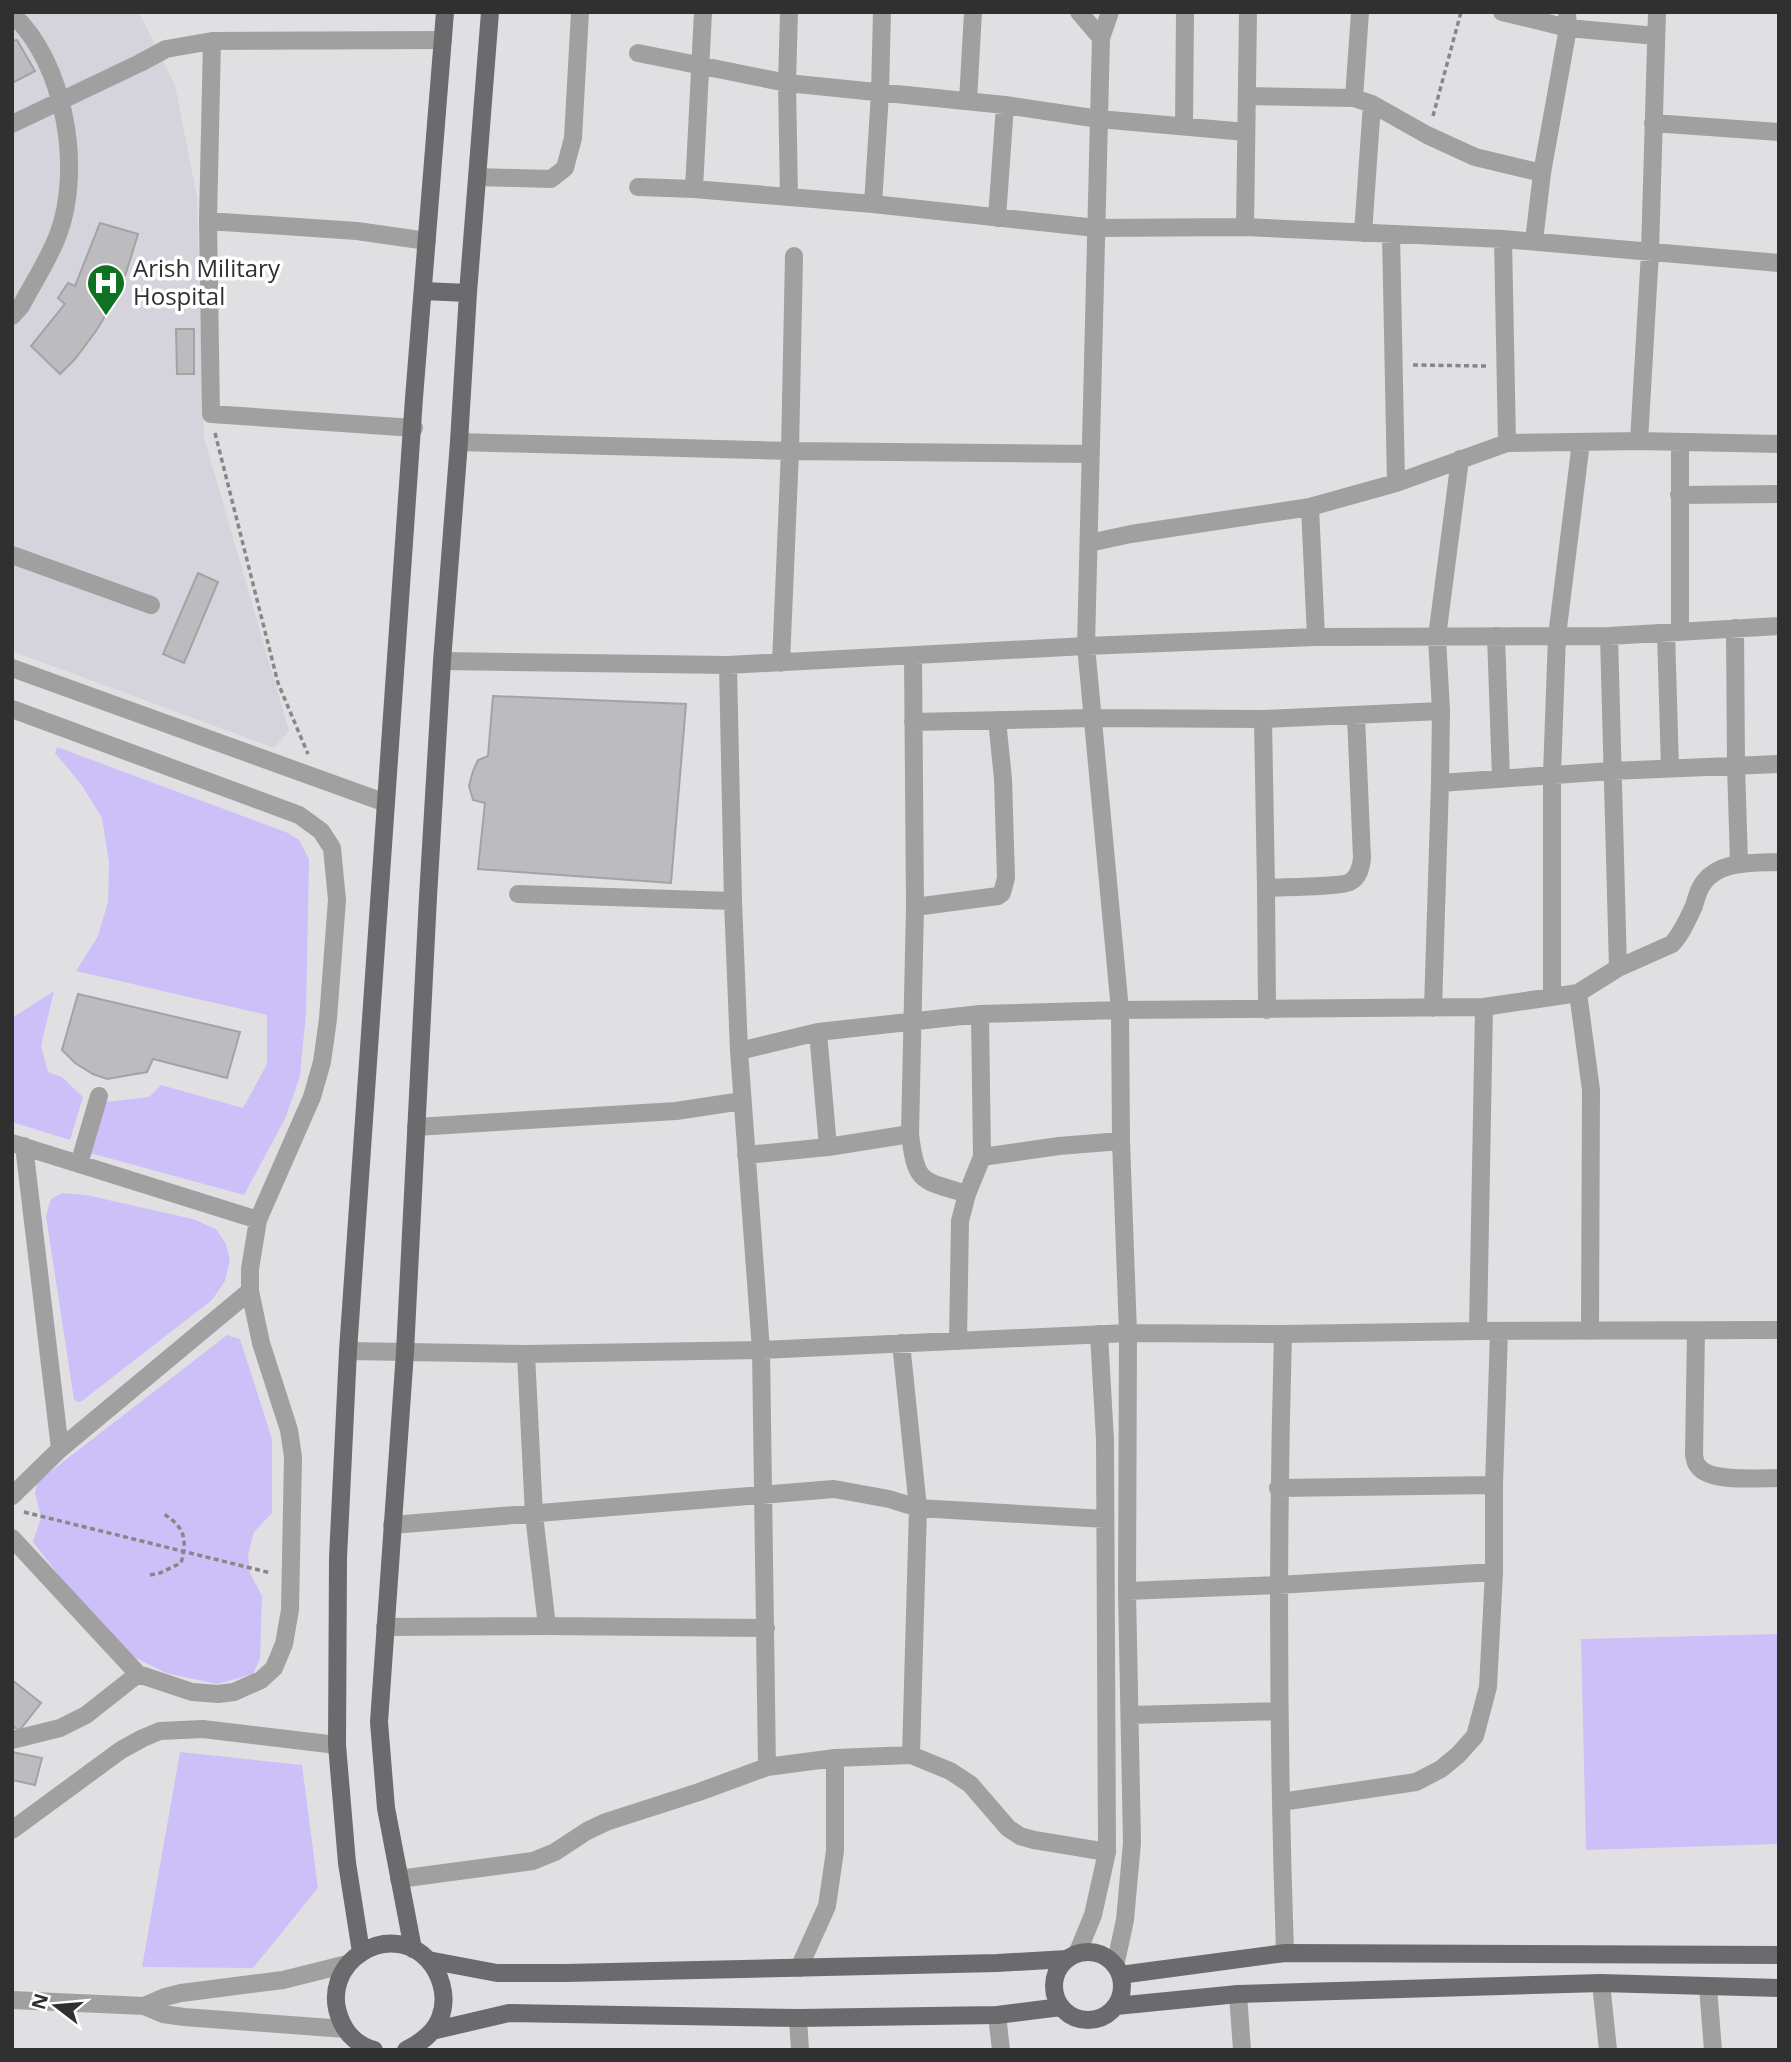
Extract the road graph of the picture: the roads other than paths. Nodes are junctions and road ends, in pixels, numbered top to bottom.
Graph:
1 (445, 12) edge
2 (490, 12) edge
3 (580, 12) edge
4 (704, 12) edge
5 (789, 12) edge
6 (882, 12) edge
7 (973, 12) edge
8 (1079, 12) edge
9 (1110, 12) edge
10 (1185, 12) edge
11 (1248, 12) edge
12 (1360, 12) edge
13 (1502, 12) edge
14 (1657, 12) edge
15 (12, 14) edge
16 (1567, 20) edge
17 (1656, 36) junction
18 (1101, 38) junction
19 (443, 40) junction
20 (212, 41) junction
21 (638, 53) dead end
22 (702, 66) junction
23 (787, 83) junction
24 (880, 93) junction
25 (1247, 96) junction
26 (1354, 98) junction
27 (61, 99) junction
28 (968, 101) junction
29 (1372, 104) junction
30 (1005, 105) junction
31 (1099, 119) junction
32 (1653, 123) junction
33 (12, 124) edge
34 (1184, 125) junction
35 (1246, 132) junction
36 (1779, 132) edge
37 (1542, 173) junction
38 (477, 177) junction
39 (638, 187) dead end
40 (694, 189) junction
41 (789, 197) junction
42 (873, 204) junction
43 (996, 218) junction
44 (208, 221) junction
45 (1245, 227) junction
46 (1096, 228) junction
47 (1363, 233) junction
48 (1391, 234) junction
49 (1503, 239) junction
50 (427, 241) junction
51 (1534, 241) junction
52 (1650, 252) junction
53 (794, 256) dead end
54 (1779, 263) edge
55 (423, 291) junction
56 (468, 293) junction
57 (12, 316) edge
58 (414, 428) junction
59 (1639, 441) junction
60 (459, 442) junction
61 (1581, 442) junction
62 (1680, 442) junction
63 (1507, 443) junction
64 (1779, 444) edge
65 (790, 451) junction
66 (1091, 454) junction
67 (1460, 459) junction
68 (1396, 483) junction
69 (1779, 494) edge
70 (1679, 495) junction
71 (1310, 507) junction
72 (1089, 543) junction
73 (12, 555) edge
74 (151, 605) dead end
75 (1779, 626) edge
76 (1735, 628) junction
77 (1673, 632) junction
78 (1496, 636) junction
79 (1557, 636) junction
80 (1609, 636) junction
81 (1316, 637) junction
82 (1437, 637) junction
83 (1086, 646) junction
84 (913, 656) junction
85 (442, 661) junction
86 (781, 663) junction
87 (728, 665) junction
88 (12, 668) edge
89 (12, 709) edge
90 (1441, 711) junction
91 (1356, 716) junction
92 (1092, 718) junction
93 (1263, 719) junction
94 (998, 720) junction
95 (914, 722) junction
96 (1779, 764) edge
97 (1736, 765) junction
98 (1671, 768) junction
99 (1611, 771) junction
100 (1552, 775) junction
101 (1502, 778) junction
102 (1440, 783) junction
103 (386, 803) junction
104 (1779, 862) edge
105 (1739, 863) junction
106 (1266, 888) junction
107 (518, 894) dead end
108 (733, 901) junction
109 (915, 907) junction
110 (1618, 968) junction
111 (1578, 993) junction
112 (1552, 997) junction
113 (1484, 1007) junction
114 (1433, 1008) junction
115 (1120, 1010) junction
116 (1267, 1010) junction
117 (980, 1014) junction
118 (911, 1020) junction
119 (818, 1032) junction
120 (739, 1051) junction
121 (99, 1096) dead end
122 (742, 1101) junction
123 (416, 1127) junction
124 (910, 1134) junction
125 (1121, 1141) junction
126 (18, 1145) edge
127 (828, 1147) junction
128 (746, 1155) junction
129 (982, 1157) junction
130 (79, 1164) junction
131 (967, 1194) junction
132 (258, 1220) junction
133 (250, 1291) junction
134 (1779, 1330) edge
135 (1478, 1331) junction
136 (1499, 1331) junction
137 (1590, 1331) junction
138 (1696, 1331) junction
139 (1128, 1333) junction
140 (1099, 1334) junction
141 (1283, 1334) junction
142 (958, 1341) junction
143 (901, 1343) junction
144 (761, 1350) junction
145 (348, 1351) junction
146 (405, 1352) junction
147 (526, 1354) junction
148 (60, 1449) junction
149 (1779, 1478) edge
150 (1494, 1485) junction
151 (1278, 1488) junction
152 (12, 1496) edge
153 (765, 1496) junction
154 (918, 1508) junction
155 (534, 1515) junction
156 (1105, 1519) junction
157 (392, 1525) junction
158 (12, 1538) edge
159 (1494, 1572) junction
160 (1278, 1585) junction
161 (1127, 1591) junction
162 (547, 1626) junction
163 (385, 1628) junction
164 (766, 1628) junction
165 (138, 1674) junction
166 (1278, 1711) junction
167 (1130, 1715) junction
168 (12, 1740) edge
169 (337, 1745) junction
170 (911, 1755) junction
171 (835, 1758) junction
172 (767, 1767) junction
173 (1280, 1802) junction
174 (12, 1830) edge
175 (1107, 1852) junction
176 (399, 1880) junction
177 (414, 1949) junction
178 (361, 1952) junction
179 (1285, 1953) junction
180 (1779, 1955) edge
181 (1072, 1957) junction
182 (428, 1960) junction
183 (347, 1964) junction
184 (799, 1968) junction
185 (1118, 1970) junction
186 (1601, 1983) junction
187 (1708, 1987) junction
188 (1779, 1988) edge
189 (1238, 1994) junction
190 (12, 2000) edge
191 (144, 2006) junction
192 (1116, 2006) junction
193 (1061, 2007) junction
194 (996, 2015) junction
195 (798, 2018) junction
196 (353, 2040) edge
197 (420, 2044) edge
198 (374, 2050) edge
199 (800, 2050) edge
200 (1001, 2050) edge
201 (1241, 2050) edge
202 (1608, 2050) edge
203 (1713, 2050) edge

1 - 19 main road
2 - 38 main road
3 - 38 street
4 - 22 street
5 - 23 street
6 - 24 street
7 - 28 street
8 - 18 street
9 - 18 street
10 - 34 street
11 - 25 street
12 - 26 street
13 - 16 street
14 - 17 street
15 - 27 street
16 - 17 street
16 - 37 street
17 - 32 street
18 - 31 street
19 - 20 street
19 - 50 main road
20 - 27 street
20 - 44 street
21 - 22 street
22 - 23 street
22 - 40 street
23 - 24 street
23 - 41 street
24 - 28 street
24 - 42 street
25 - 26 street
25 - 35 street
26 - 29 street
27 - 33 street
27 - 57 street
28 - 30 street
29 - 37 street
29 - 47 street
30 - 31 street
30 - 43 street
31 - 34 street
31 - 46 street
32 - 36 street
32 - 52 street
34 - 35 street
35 - 45 street
37 - 51 street
38 - 56 main road
39 - 40 street
40 - 41 street
41 - 42 street
42 - 43 street
43 - 46 street
44 - 50 street
44 - 58 street
45 - 46 street
45 - 47 street
46 - 66 street
47 - 48 street
48 - 49 street
48 - 68 street
49 - 51 street
49 - 63 street
50 - 55 main road
51 - 52 street
52 - 54 street
52 - 59 street
53 - 65 street
55 - 56 main road
55 - 58 main road
56 - 60 main road
58 - 103 main road
59 - 61 street
59 - 62 street
60 - 65 street
60 - 85 main road
61 - 63 street
61 - 79 street
62 - 64 street
62 - 70 street
63 - 67 street
65 - 66 street
65 - 86 street
66 - 72 street
67 - 68 street
67 - 82 street
68 - 71 street
69 - 70 street
70 - 77 street
71 - 72 street
71 - 81 street
72 - 83 street
73 - 74 street
75 - 76 street
76 - 77 street
76 - 97 street
77 - 80 street
77 - 98 street
78 - 79 street
78 - 82 street
78 - 101 street
79 - 80 street
79 - 100 street
80 - 99 street
81 - 82 street
81 - 83 street
82 - 90 street
83 - 84 street
83 - 92 street
84 - 86 street
84 - 95 street
85 - 87 street
85 - 123 main road
86 - 87 street
87 - 108 street
88 - 103 street
89 - 132 street
90 - 91 street
90 - 102 street
91 - 93 street
91 - 106 street
92 - 93 street
92 - 94 street
92 - 115 street
93 - 106 street
94 - 95 street
94 - 109 street
95 - 109 street
96 - 97 street
97 - 98 street
97 - 105 street
98 - 99 street
99 - 100 street
99 - 110 street
100 - 101 street
100 - 112 street
101 - 102 street
102 - 114 street
103 - 145 main road
104 - 105 street
105 - 110 street
106 - 116 street
107 - 108 street
108 - 120 street
109 - 118 street
110 - 111 street
111 - 112 street
111 - 137 street
112 - 113 street
113 - 114 street
113 - 135 street
114 - 116 street
115 - 116 street
115 - 117 street
115 - 125 street
117 - 118 street
117 - 129 street
118 - 119 street
118 - 124 street
119 - 120 street
119 - 127 street
120 - 122 street
121 - 130 street
122 - 123 street
122 - 128 street
123 - 146 main road
124 - 127 street
124 - 131 street
125 - 129 street
125 - 139 street
126 - 130 street
126 - 148 street
127 - 128 street
128 - 144 street
129 - 131 street
130 - 132 street
131 - 142 street
132 - 133 street
133 - 148 street
133 - 165 street
134 - 138 street
135 - 136 street
135 - 141 street
136 - 137 street
136 - 150 street
137 - 138 street
138 - 149 street
139 - 140 street
139 - 141 street
139 - 161 street
140 - 142 street
140 - 156 street
141 - 151 street
142 - 143 street
143 - 144 street
143 - 154 street
144 - 147 street
144 - 153 street
145 - 146 street
145 - 169 main road
146 - 147 street
146 - 157 main road
147 - 155 street
148 - 152 street
150 - 151 street
150 - 159 street
151 - 160 street
153 - 154 street
153 - 155 street
153 - 164 street
154 - 156 street
154 - 170 street
155 - 157 street
155 - 162 street
156 - 175 street
157 - 163 main road
158 - 165 street
159 - 160 street
159 - 173 street
160 - 161 street
160 - 166 street
161 - 167 street
162 - 163 street
162 - 164 street
163 - 176 main road
164 - 172 street
165 - 168 street
166 - 167 street
166 - 173 street
167 - 185 street
169 - 174 street
169 - 178 main road
170 - 171 street
170 - 175 street
171 - 172 street
171 - 184 street
172 - 176 street
173 - 179 street
175 - 181 street
176 - 177 main road
177 - 178 main road
177 - 182 main road
178 - 183 main road
179 - 180 main road
179 - 185 main road
181 - 184 main road
181 - 185 main road
181 - 193 main road
182 - 184 main road
182 - 197 main road
183 - 191 street
183 - 196 main road
185 - 192 main road
186 - 187 main road
186 - 189 main road
186 - 202 street
187 - 188 main road
187 - 203 street
189 - 192 main road
189 - 201 street
190 - 191 street
191 - 196 street
192 - 193 main road
193 - 194 main road
194 - 195 main road
194 - 200 street
195 - 197 main road
195 - 199 street
196 - 198 main road

